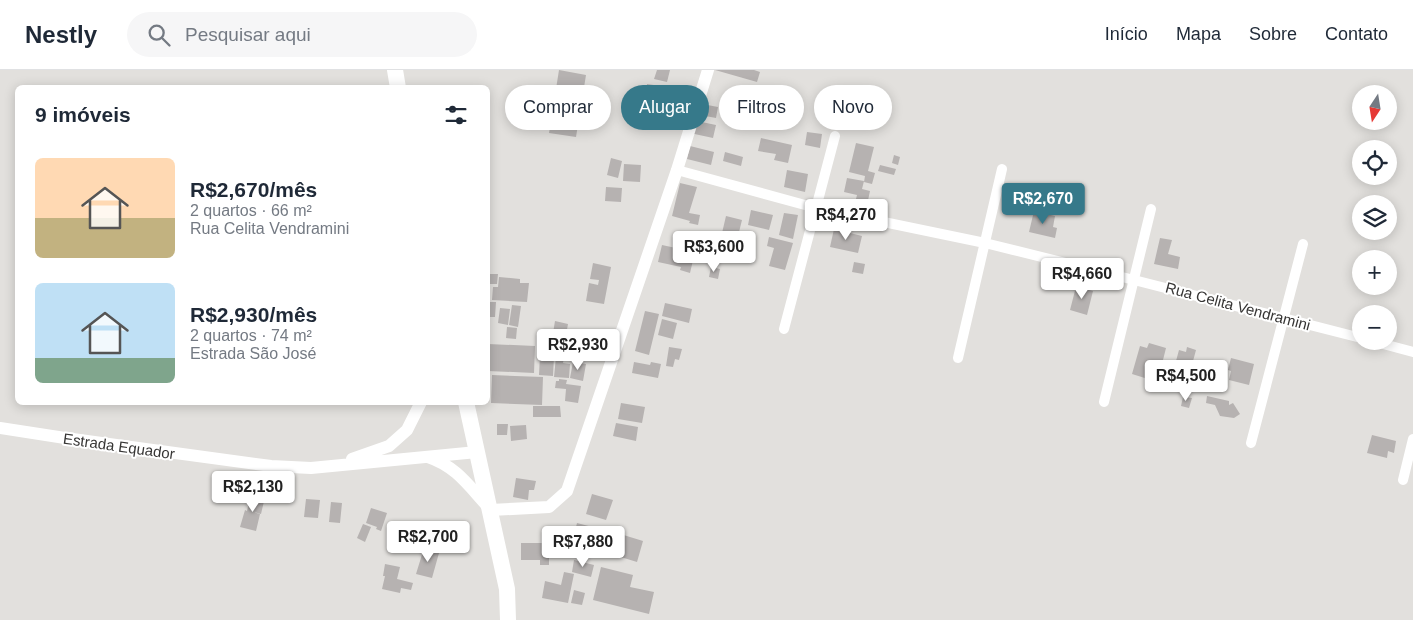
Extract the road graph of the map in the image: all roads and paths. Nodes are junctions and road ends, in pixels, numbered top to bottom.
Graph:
1 (395, 70) edge
2 (708, 70) edge
3 (398, 85) edge
4 (834, 136) dead end
5 (1002, 169) dead end
6 (677, 170) junction
7 (816, 208) junction
8 (1151, 209) dead end
9 (985, 243) junction
10 (1302, 244) dead end
11 (1134, 280) junction
12 (1284, 318) junction
13 (784, 329) dead end
14 (1352, 336) edge
15 (1397, 348) edge
16 (1413, 352) edge
17 (958, 358) dead end
18 (1104, 402) dead end
19 (420, 405) edge
20 (467, 405) edge
21 (0, 428) edge
22 (1413, 439) edge
23 (1251, 443) dead end
24 (477, 452) junction
25 (428, 457) junction
26 (311, 468) junction
27 (1403, 480) dead end
28 (490, 510) junction
29 (508, 620) edge

1 - 3 main road
2 - 6 street
4 - 7 street
5 - 9 street
6 - 7 street, Rua Celita Vendramini
6 - 28 street
7 - 9 street, Rua Celita Vendramini
7 - 13 street
8 - 11 street
9 - 11 street, Rua Celita Vendramini
9 - 17 street
10 - 12 street
11 - 12 street, Rua Celita Vendramini
11 - 18 street
12 - 14 street, Rua Celita Vendramini
12 - 23 street
15 - 16 street
19 - 26 street
20 - 24 main road
21 - 26 street, Estrada Equador
22 - 27 street
24 - 25 street, Estrada Equador
24 - 28 main road
25 - 26 street, Estrada Equador
25 - 28 street
28 - 29 main road

